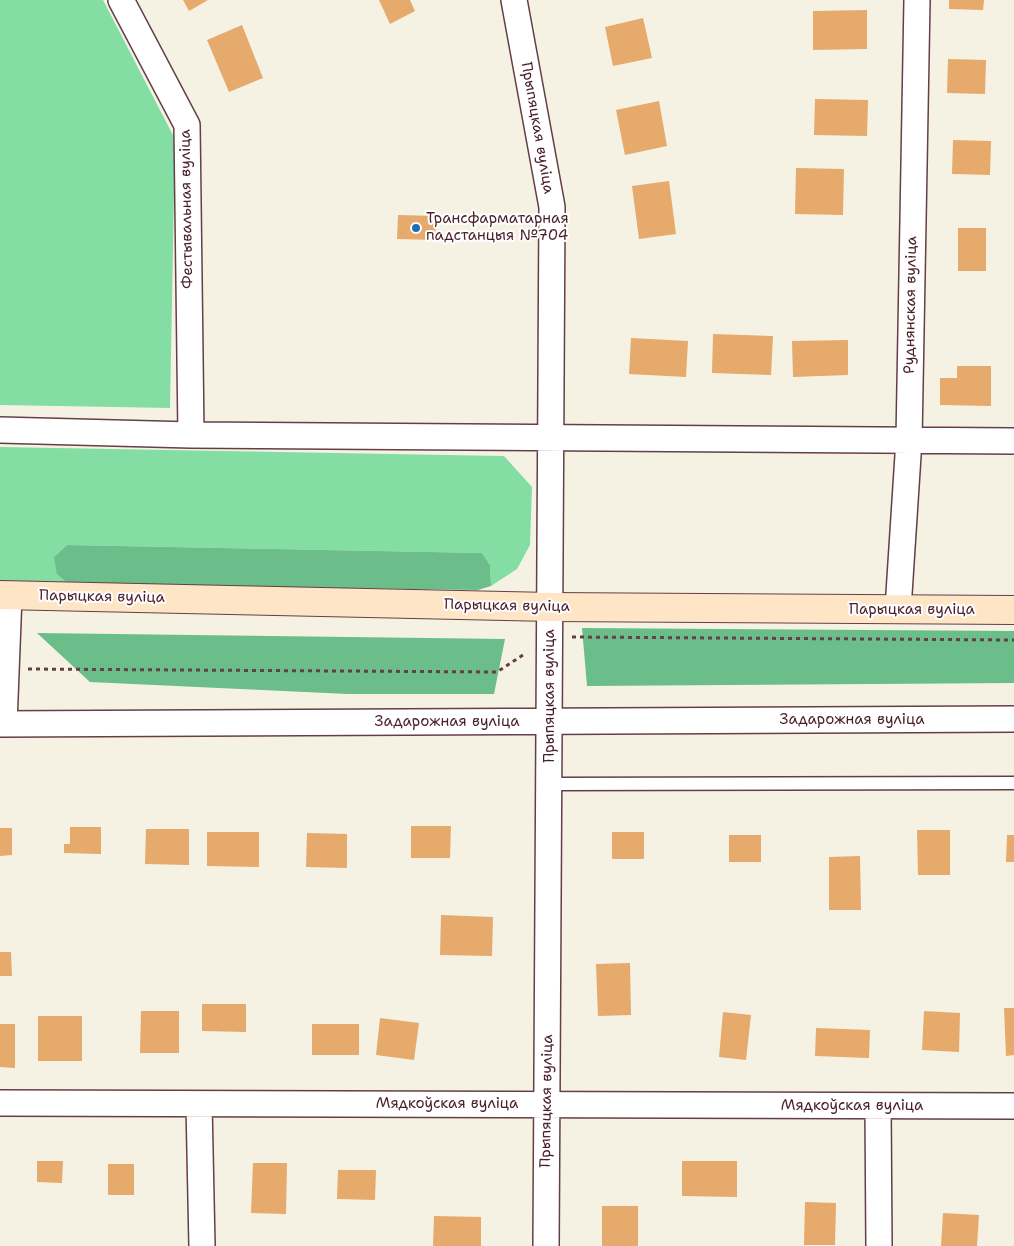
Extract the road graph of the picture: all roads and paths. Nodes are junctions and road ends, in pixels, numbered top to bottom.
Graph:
1 (121, 0) edge
2 (514, 0) edge
3 (916, 0) edge
4 (0, 430) edge
5 (191, 435) junction
6 (550, 438) junction
7 (909, 440) junction
8 (1014, 441) edge
9 (4, 595) edge
10 (551, 607) junction
11 (898, 610) junction
12 (1014, 610) edge
13 (551, 637) junction
14 (1014, 640) edge
15 (6, 669) junction
16 (1014, 719) edge
17 (550, 721) junction
18 (2, 724) edge
19 (1014, 782) edge
20 (550, 784) junction
21 (0, 1103) edge
22 (199, 1104) junction
23 (547, 1105) junction
24 (878, 1106) junction
25 (1014, 1106) edge
26 (202, 1246) edge
27 (546, 1246) edge
28 (879, 1246) edge

1 - 5 street, Фестывальная вуліца
2 - 6 street, Прыпяцкая вуліца
3 - 7 street, Руднянская вуліца
4 - 5 street
5 - 6 street
6 - 7 street
6 - 10 street, Прыпяцкая вуліца
7 - 8 street
7 - 11 street, Руднянская вуліца
9 - 10 main road, Парыцкая вуліца
9 - 15 street
10 - 11 main road, Парыцкая вуліца
10 - 13 street, Прыпяцкая вуліца
11 - 12 main road, Парыцкая вуліца
13 - 14 path
13 - 15 path
13 - 17 street, Прыпяцкая вуліца
15 - 18 street
16 - 17 street, Задарожная вуліца
17 - 18 street, Задарожная вуліца
17 - 20 street, Прыпяцкая вуліца
19 - 20 lane
20 - 23 street, Прыпяцкая вуліца
21 - 22 street, Мядкоўская вуліца
22 - 23 street, Мядкоўская вуліца
22 - 26 street
23 - 24 street, Мядкоўская вуліца
23 - 27 street, Прыпяцкая вуліца
24 - 25 street, Мядкоўская вуліца
24 - 28 street

